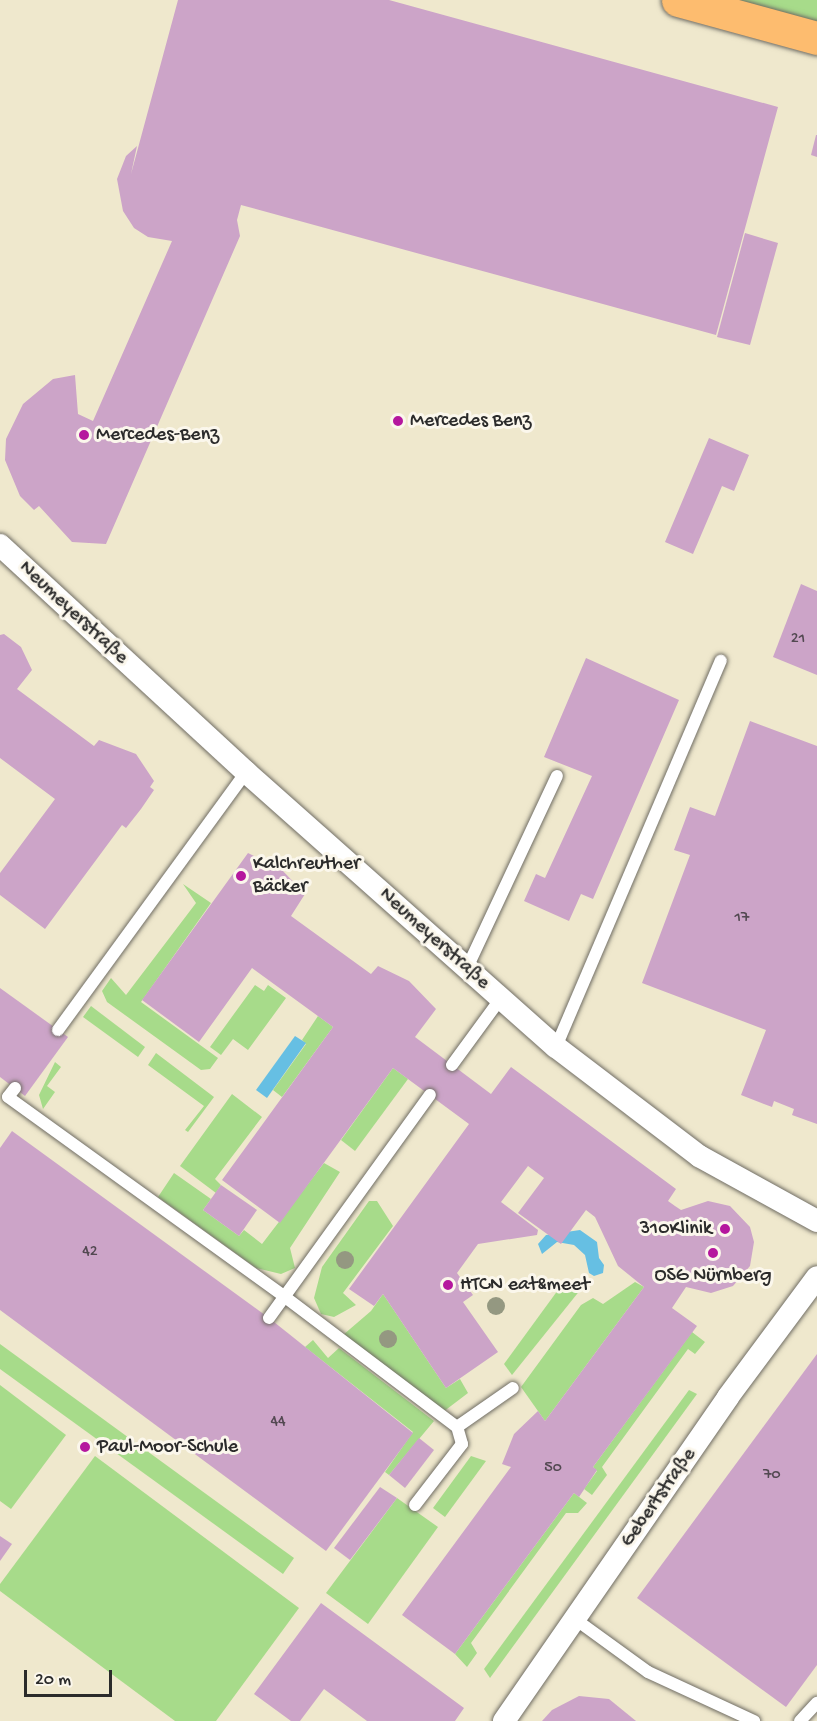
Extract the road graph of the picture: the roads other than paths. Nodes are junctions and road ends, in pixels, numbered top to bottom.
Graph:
1 (678, 0) edge
2 (817, 38) edge
3 (0, 545) edge
4 (721, 661) dead end
5 (246, 772) junction
6 (557, 776) dead end
7 (467, 968) junction
8 (501, 998) junction
9 (58, 1030) dead end
10 (556, 1047) junction
11 (452, 1065) dead end
12 (15, 1088) dead end
13 (430, 1095) dead end
14 (817, 1221) edge
15 (817, 1277) edge
16 (285, 1297) junction
17 (269, 1318) dead end
18 (513, 1388) dead end
19 (457, 1427) junction
20 (415, 1505) dead end
21 (575, 1619) junction
22 (817, 1703) edge
23 (504, 1721) edge
24 (754, 1721) edge
25 (800, 1721) edge

1 - 2 main road
3 - 5 street, Neumeyerstraße
4 - 10 lane
5 - 7 street, Neumeyerstraße
5 - 9 lane
6 - 7 lane
7 - 8 street, Neumeyerstraße
8 - 10 street, Neumeyerstraße
8 - 11 lane
10 - 14 street, Neumeyerstraße
12 - 16 lane
13 - 16 lane
15 - 21 street, Gebertstraße
16 - 17 lane
16 - 19 lane
18 - 19 lane
19 - 20 lane
21 - 23 street, Gebertstraße
21 - 24 lane
22 - 25 lane

